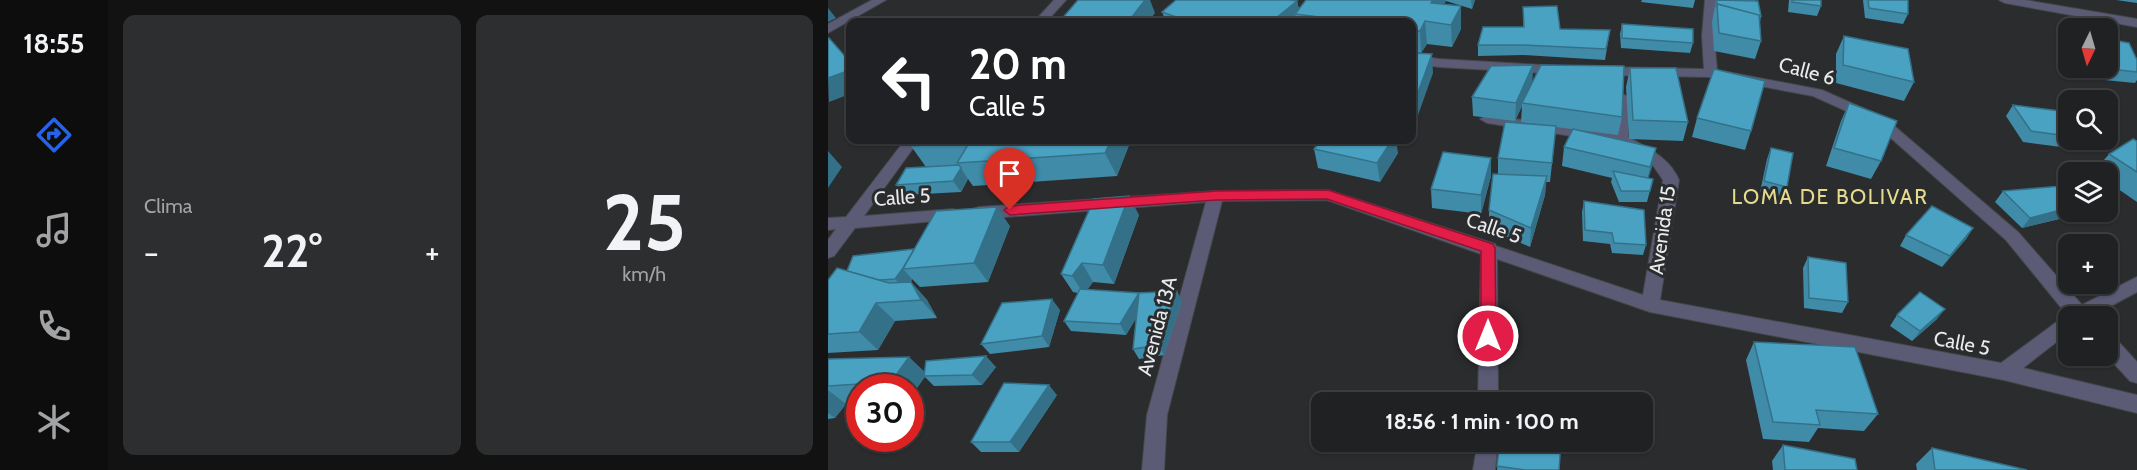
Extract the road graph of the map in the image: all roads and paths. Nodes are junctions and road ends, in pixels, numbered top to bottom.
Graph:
1 (880, 0) edge
2 (1060, 0) edge
3 (1711, 0) edge
4 (2005, 0) edge
5 (848, 18) edge
6 (1044, 18) edge
7 (846, 19) edge
8 (2137, 23) edge
9 (828, 29) edge
10 (1416, 60) edge
11 (1570, 70) edge
12 (1591, 71) edge
13 (1621, 72) junction
14 (1711, 73) junction
15 (1487, 119) dead end
16 (1621, 139) junction
17 (909, 144) edge
18 (1216, 196) junction
19 (850, 222) junction
20 (828, 224) edge
21 (1488, 248) junction
22 (828, 252) edge
23 (2137, 284) edge
24 (1650, 305) junction
25 (2067, 306) edge
26 (2098, 306) edge
27 (2058, 332) edge
28 (2118, 355) edge
29 (2004, 372) junction
30 (2137, 375) edge
31 (1488, 392) edge
32 (2137, 404) edge
33 (1486, 452) edge
34 (1153, 470) edge
35 (1484, 470) edge

1 - 5 street
2 - 6 street
3 - 14 street
4 - 8 street
7 - 9 street
10 - 11 street
12 - 13 street, Calle 6
13 - 14 street, Calle 6
13 - 16 street
14 - 25 street, Calle 6
15 - 16 street
16 - 24 street, Avenida 15
17 - 19 street
18 - 19 street, Calle 5
18 - 21 street, Calle 5
18 - 34 street, Avenida 13A
19 - 20 street, Calle 5
19 - 22 street
21 - 24 street, Calle 5
21 - 31 street
23 - 26 street
24 - 29 street, Calle 5
27 - 29 street
28 - 30 street
29 - 32 street, Calle 5
33 - 35 street

